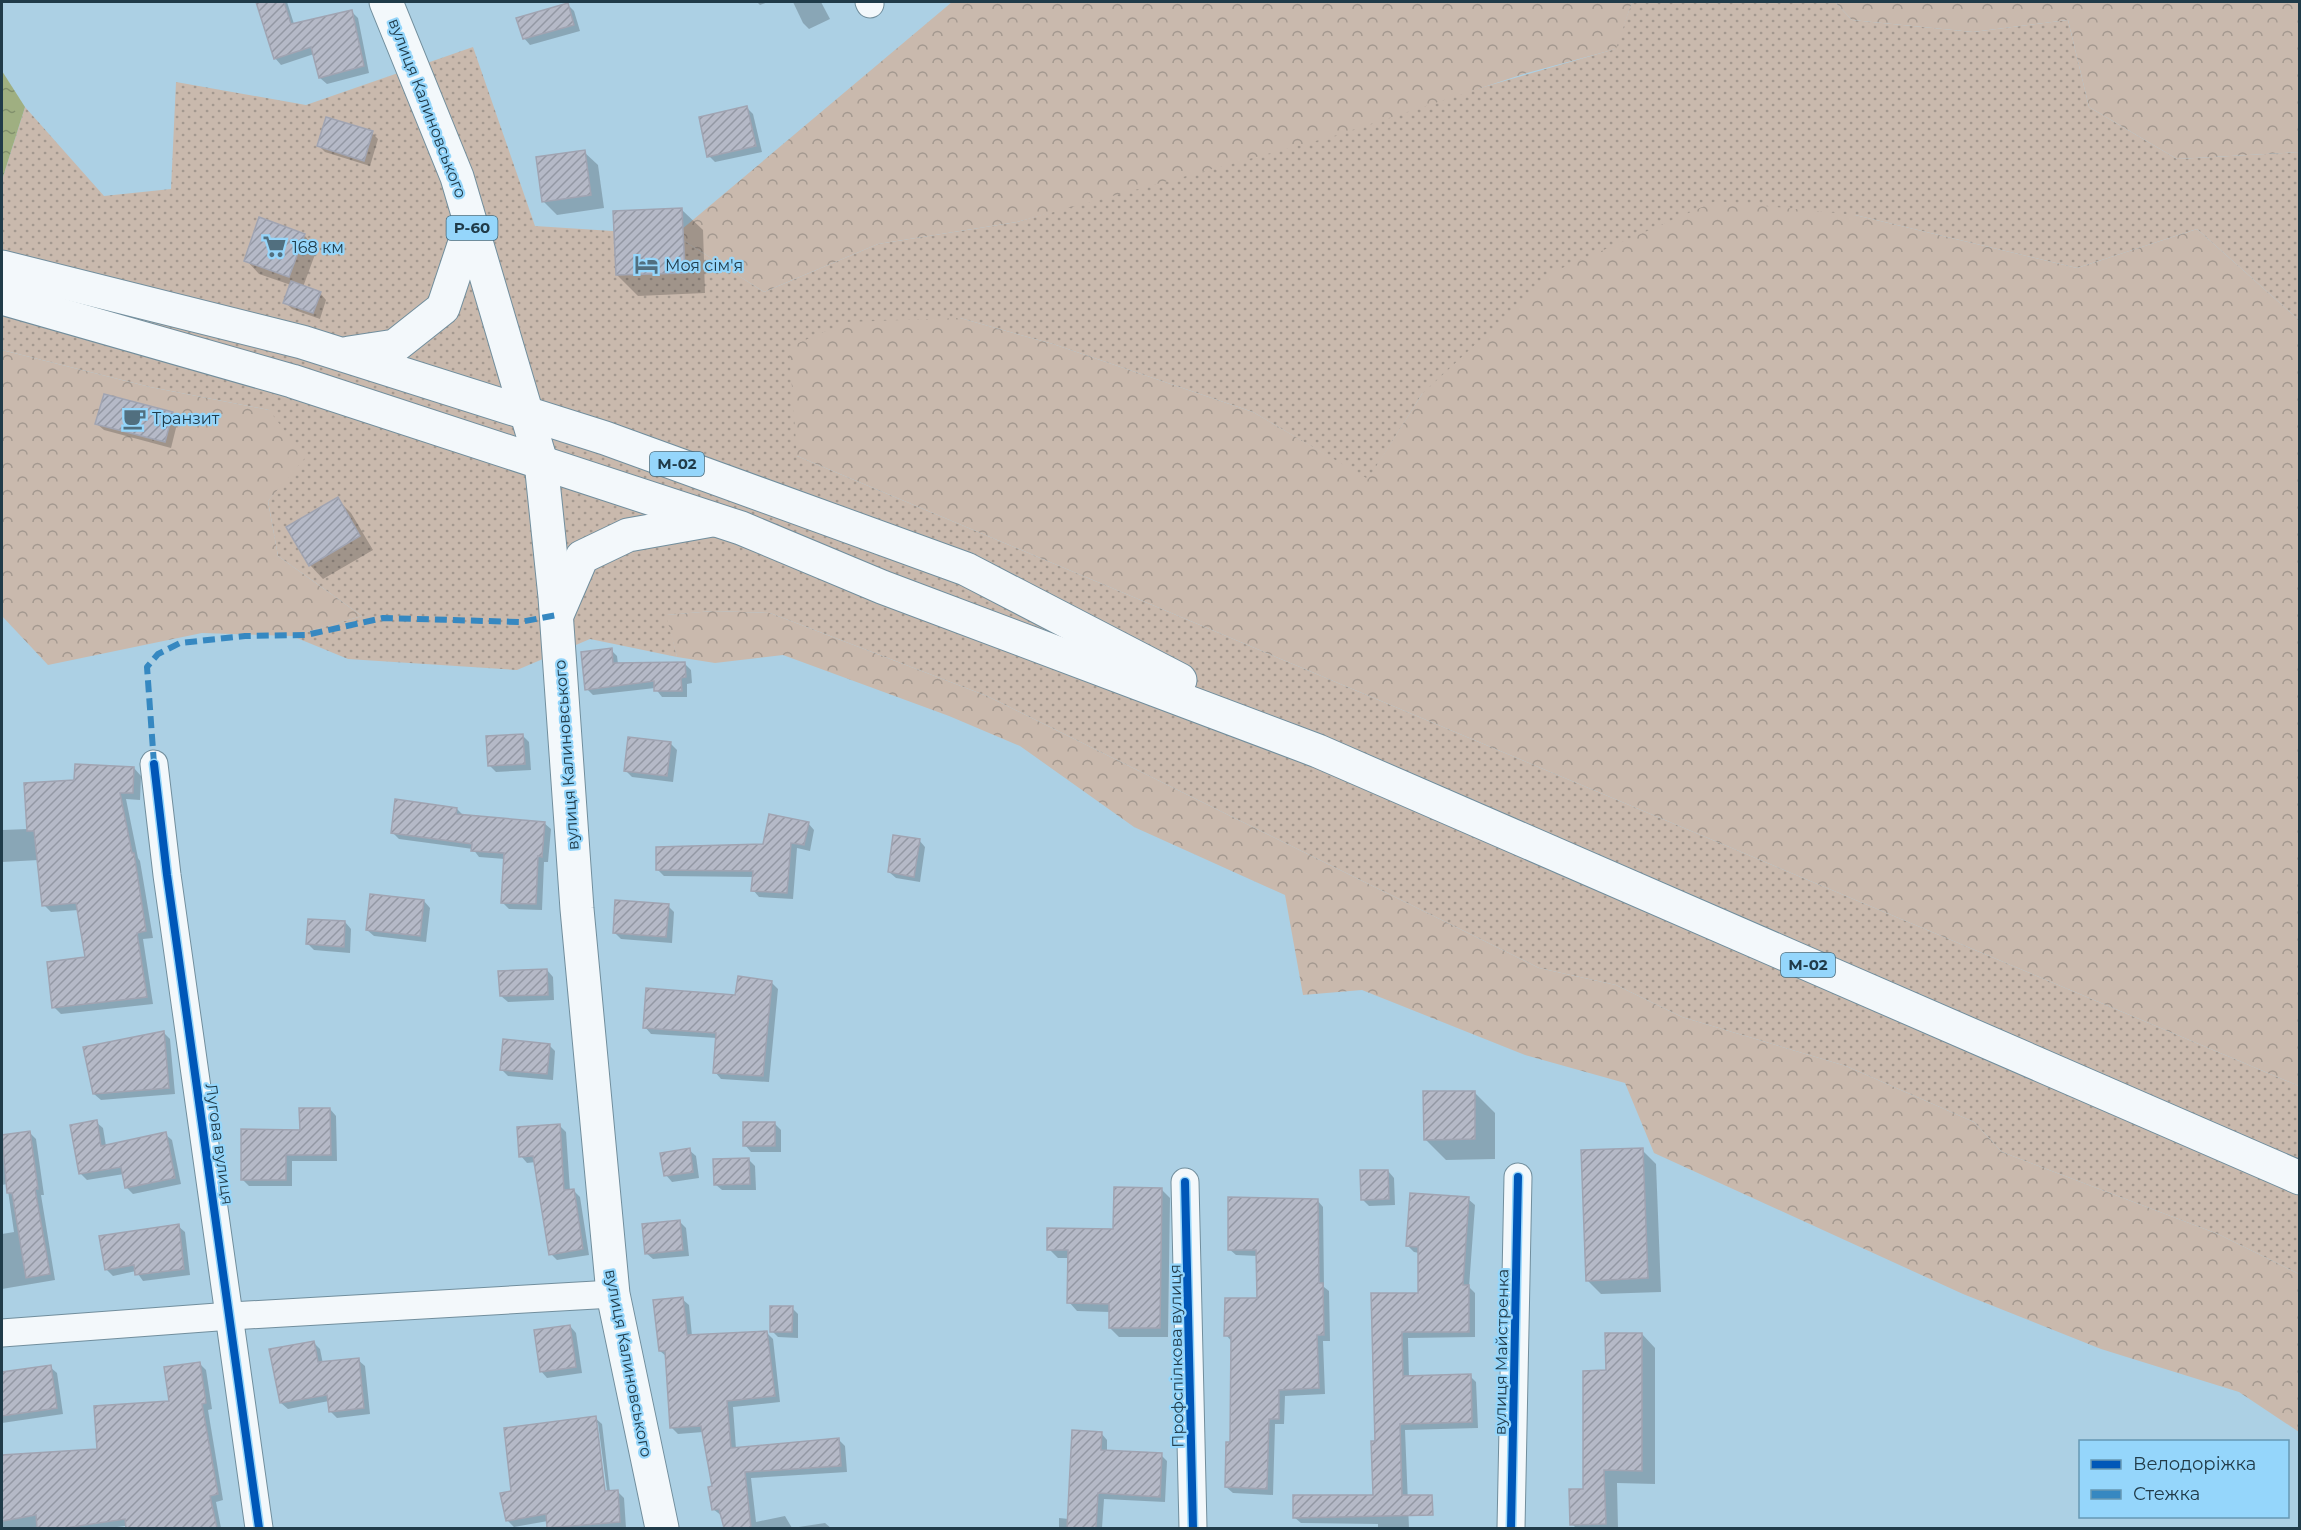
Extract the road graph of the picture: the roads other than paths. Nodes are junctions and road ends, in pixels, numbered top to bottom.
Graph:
1 (386, 2) edge
2 (471, 224) junction
3 (2, 267) edge
4 (2, 298) edge
5 (342, 354) junction
6 (527, 414) junction
7 (541, 462) junction
8 (714, 520) junction
9 (557, 615) junction
10 (1318, 751) junction
11 (154, 764) dead end
12 (1518, 1177) dead end
13 (2300, 1179) edge
14 (1185, 1182) dead end
15 (613, 1294) junction
16 (231, 1316) junction
17 (2, 1333) edge
18 (259, 1528) edge
19 (662, 1528) edge
20 (1193, 1528) edge
21 (1511, 1528) edge

1 - 2 main road, вулиця Калиновського / Р-60
2 - 5 main road
2 - 6 main road, вулиця Калиновського / Р-60
3 - 5 main road, М-02
4 - 7 main road, М-02
5 - 6 main road, М-02
6 - 7 main road, вулиця Калиновського / Р-60
6 - 10 main road, М-02
7 - 8 main road, М-02
7 - 9 main road, вулиця Калиновського
8 - 9 main road
8 - 10 main road, М-02
9 - 15 main road, вулиця Калиновського
10 - 13 main road, М-02
11 - 16 street, Лугова вулиця
12 - 21 street, вулиця Майстренка
14 - 20 street, Профспілкова вулиця
15 - 16 street
15 - 19 main road, вулиця Калиновського
16 - 17 street
16 - 18 street, Лугова вулиця

